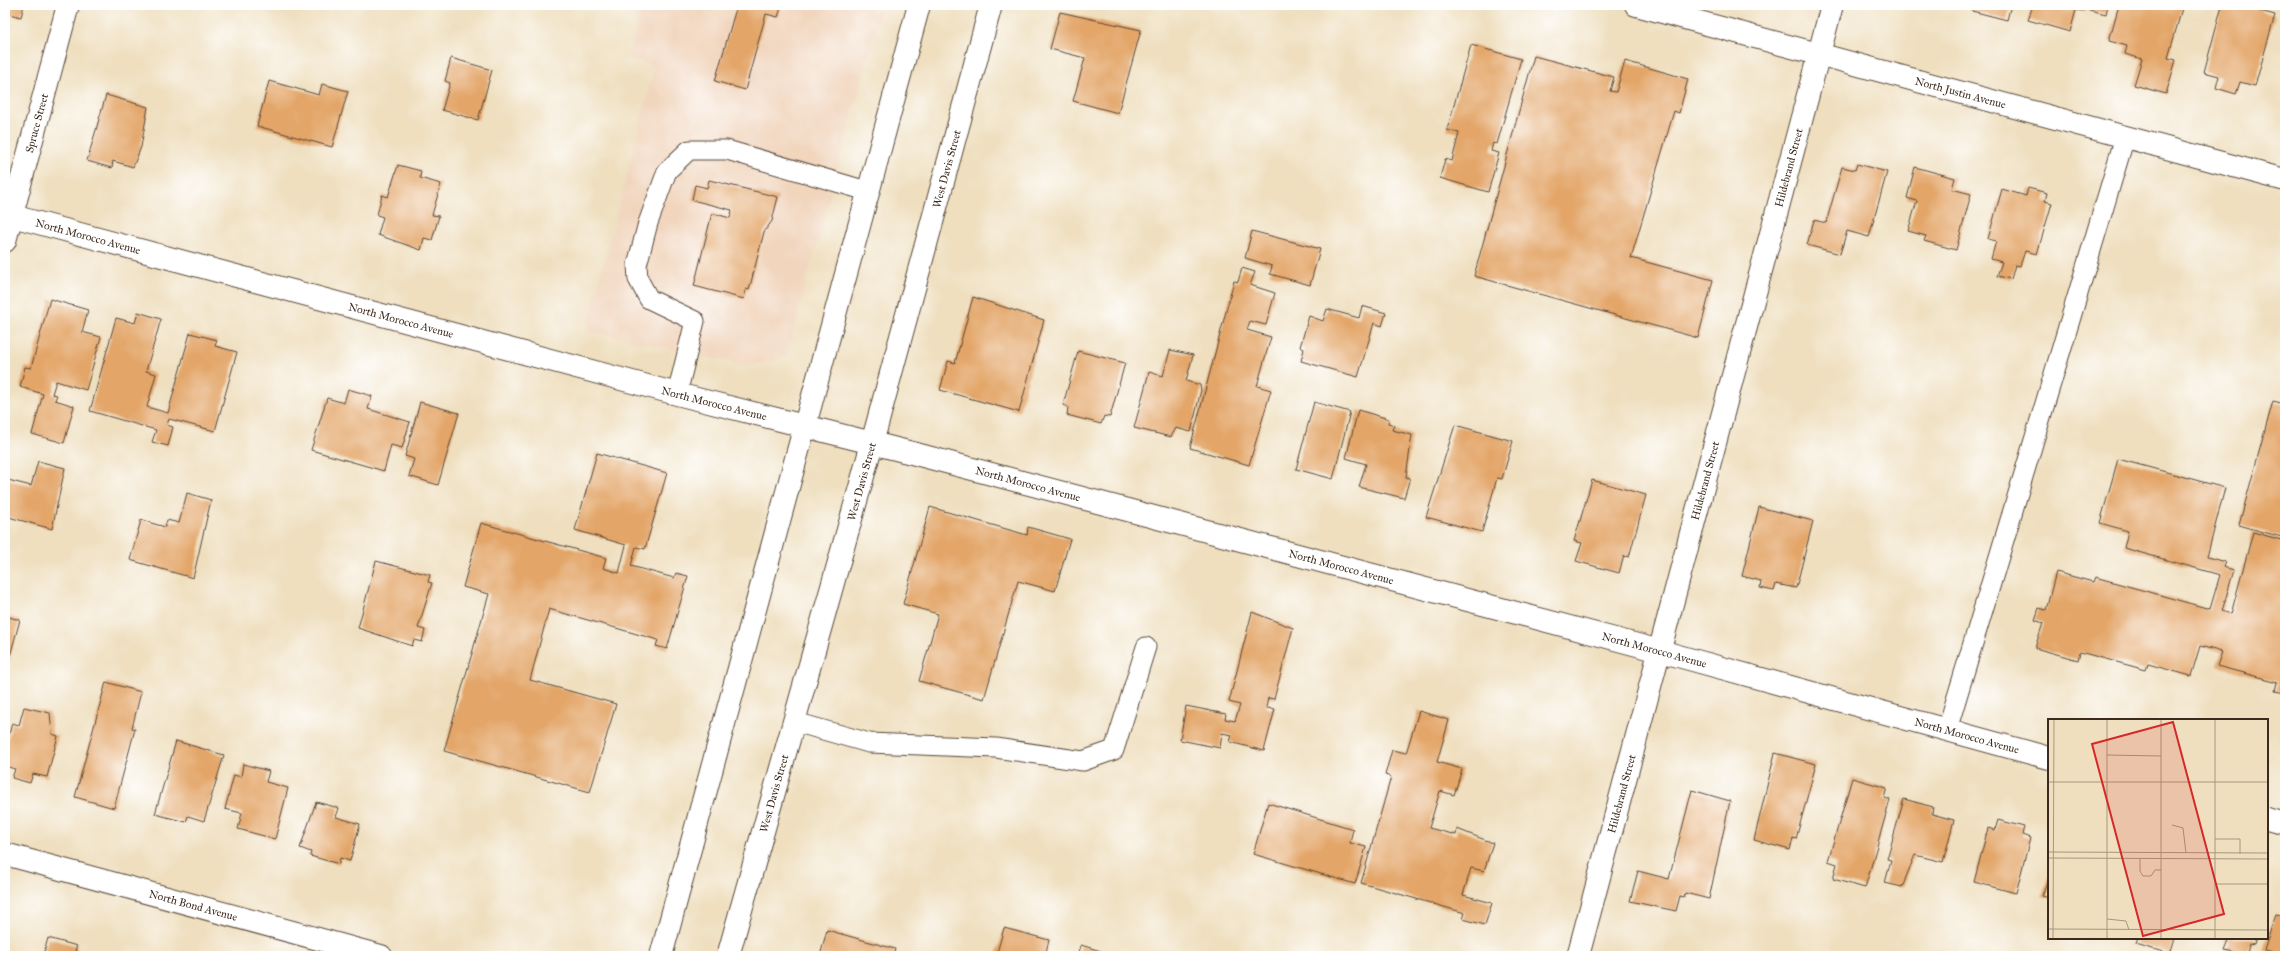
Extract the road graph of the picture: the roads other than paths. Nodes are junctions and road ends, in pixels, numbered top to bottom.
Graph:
1 (68, 5) edge
2 (919, 5) edge
3 (991, 5) edge
4 (1636, 5) edge
5 (1832, 5) edge
6 (1819, 54) junction
7 (2125, 137) junction
8 (2285, 180) edge
9 (867, 191) junction
10 (9, 215) edge
11 (5, 241) edge
12 (677, 394) junction
13 (806, 426) junction
14 (872, 443) junction
15 (1146, 647) dead end
16 (1660, 651) junction
17 (796, 722) junction
18 (1947, 730) junction
19 (2048, 758) edge
20 (2268, 819) edge
21 (2285, 824) edge
22 (5, 854) edge
23 (369, 954) edge
24 (661, 956) edge
25 (728, 956) edge
26 (1578, 956) edge

1 - 10 street, Spruce Street
2 - 9 street
3 - 14 street, West Davis Street
4 - 6 street, North Justin Avenue
5 - 6 street, Hildebrand Street
6 - 7 street, North Justin Avenue
6 - 16 street, Hildebrand Street
7 - 8 street, North Justin Avenue
7 - 18 lane
9 - 12 lane
9 - 13 street
10 - 11 street, Spruce Street
10 - 12 street, North Morocco Avenue
12 - 13 street, North Morocco Avenue
13 - 14 street, North Morocco Avenue
13 - 24 street
14 - 16 street, North Morocco Avenue
14 - 17 street, West Davis Street
15 - 17 lane
16 - 18 street, North Morocco Avenue
16 - 26 street, Hildebrand Street
17 - 25 street, West Davis Street
18 - 19 street, North Morocco Avenue
20 - 21 street
22 - 23 street, North Bond Avenue

